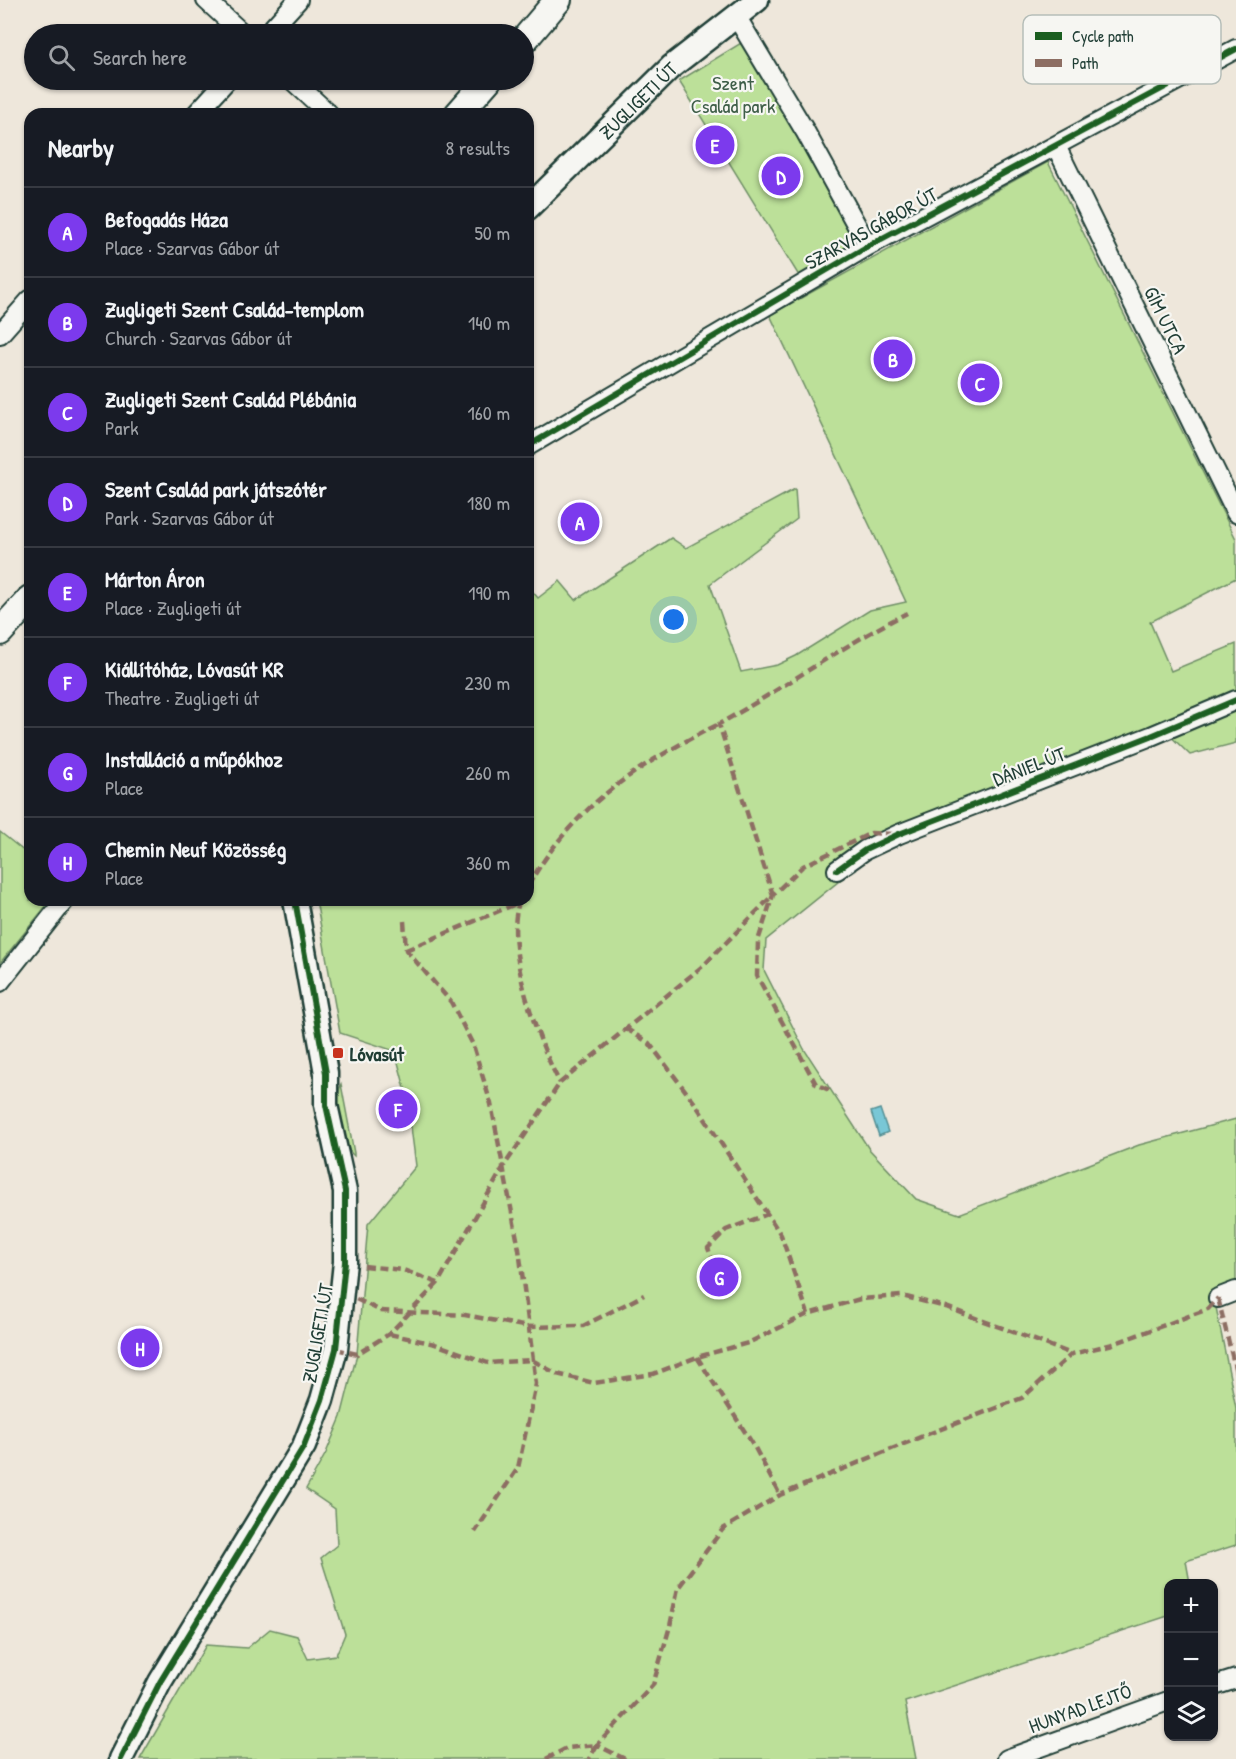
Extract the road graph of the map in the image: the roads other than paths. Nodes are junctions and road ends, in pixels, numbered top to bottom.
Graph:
1 (206, 0) edge
2 (298, 0) edge
3 (558, 0) edge
4 (757, 0) edge
5 (736, 16) junction
6 (232, 24) edge
7 (276, 24) edge
8 (534, 28) edge
9 (1236, 49) edge
10 (1221, 57) edge
11 (1171, 84) edge
12 (218, 90) edge
13 (303, 90) edge
14 (479, 90) edge
15 (201, 108) edge
16 (322, 108) edge
17 (463, 108) edge
18 (1056, 146) junction
19 (534, 202) edge
20 (868, 246) junction
21 (24, 307) edge
22 (0, 334) edge
23 (534, 442) edge
24 (1236, 513) edge
25 (24, 605) edge
26 (0, 632) edge
27 (1236, 700) edge
28 (837, 870) dead end
29 (60, 906) edge
30 (296, 906) edge
31 (0, 982) edge
32 (1236, 1291) edge
33 (1218, 1298) dead end
34 (1236, 1679) edge
35 (1218, 1685) edge
36 (1164, 1702) edge
37 (121, 1759) edge
38 (1007, 1759) edge

1 - 6 street
2 - 7 street
3 - 8 main road
4 - 5 street, ZUGLIGETI ÚT
5 - 19 street, ZUGLIGETI ÚT
5 - 20 street
9 - 10 street, SZARVAS GÁBOR ÚT
11 - 18 street, SZARVAS GÁBOR ÚT
12 - 15 street
13 - 16 street
14 - 17 main road
18 - 20 street, SZARVAS GÁBOR ÚT
18 - 24 street, GÍM UTCA
20 - 23 street, SZARVAS GÁBOR ÚT
21 - 22 street
25 - 26 main road
27 - 28 street, DÁNIEL ÚT
29 - 31 street
30 - 37 street, ZUGLIGETI ÚT
32 - 33 street
34 - 35 street
36 - 38 street, HUNYAD LEJTŐ

